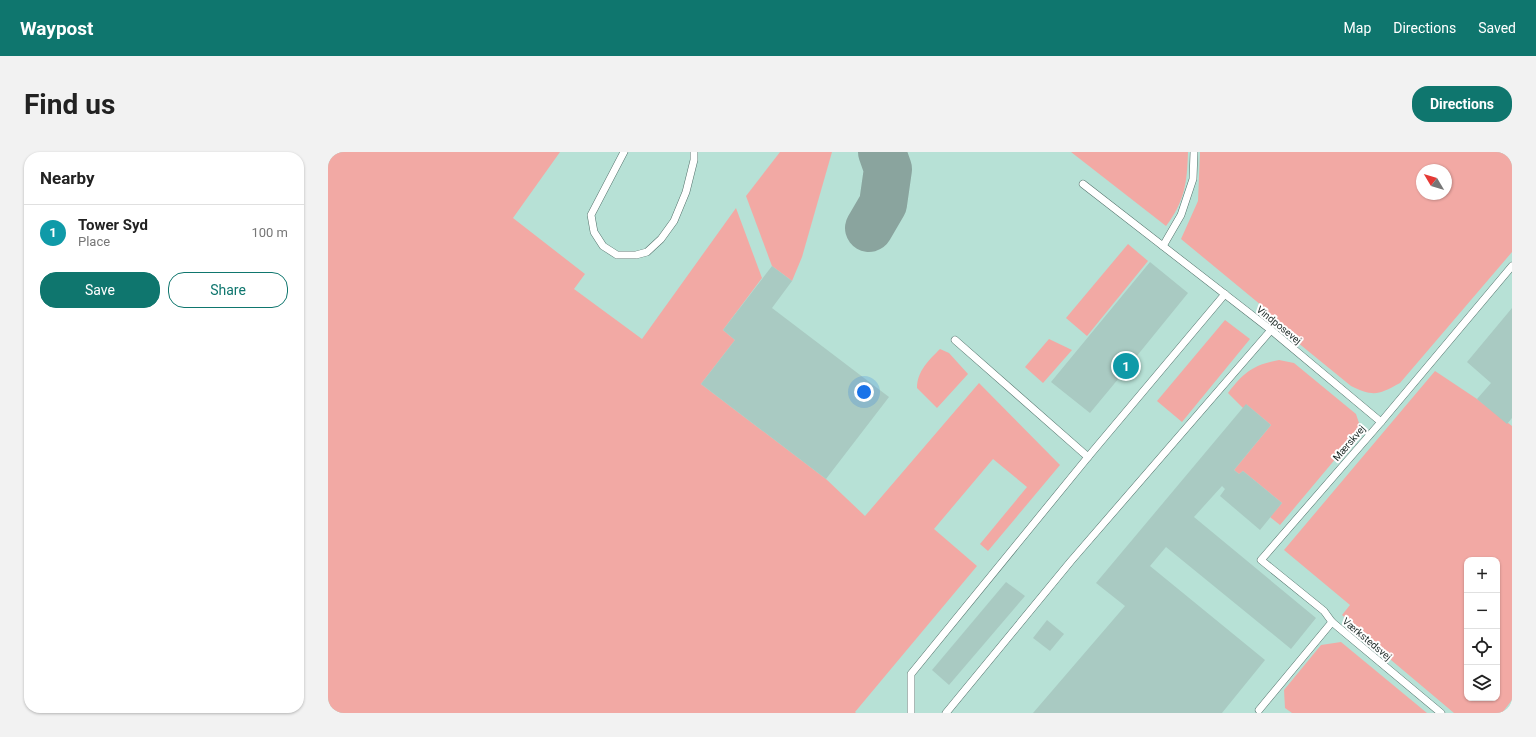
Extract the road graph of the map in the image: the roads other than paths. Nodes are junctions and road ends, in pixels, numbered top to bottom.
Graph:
1 (624, 152) edge
2 (694, 152) edge
3 (1194, 152) edge
4 (1083, 184) dead end
5 (1163, 246) junction
6 (1512, 266) edge
7 (1225, 294) junction
8 (1271, 330) junction
9 (955, 340) dead end
10 (1381, 422) junction
11 (1088, 457) junction
12 (1332, 622) junction
13 (1259, 710) dead end
14 (911, 713) edge
15 (946, 713) edge
16 (1441, 713) edge

1 - 2 lane
3 - 5 lane
4 - 5 lane, Vindposevej
5 - 7 lane, Vindposevej
6 - 10 lane, Mærskvej
7 - 8 lane, Vindposevej
7 - 11 lane
8 - 10 lane, Vindposevej
8 - 15 lane
9 - 11 lane
10 - 12 lane, Mærskvej
11 - 14 lane
12 - 13 lane, Værkstedsvej
12 - 16 lane, Værkstedsvej

